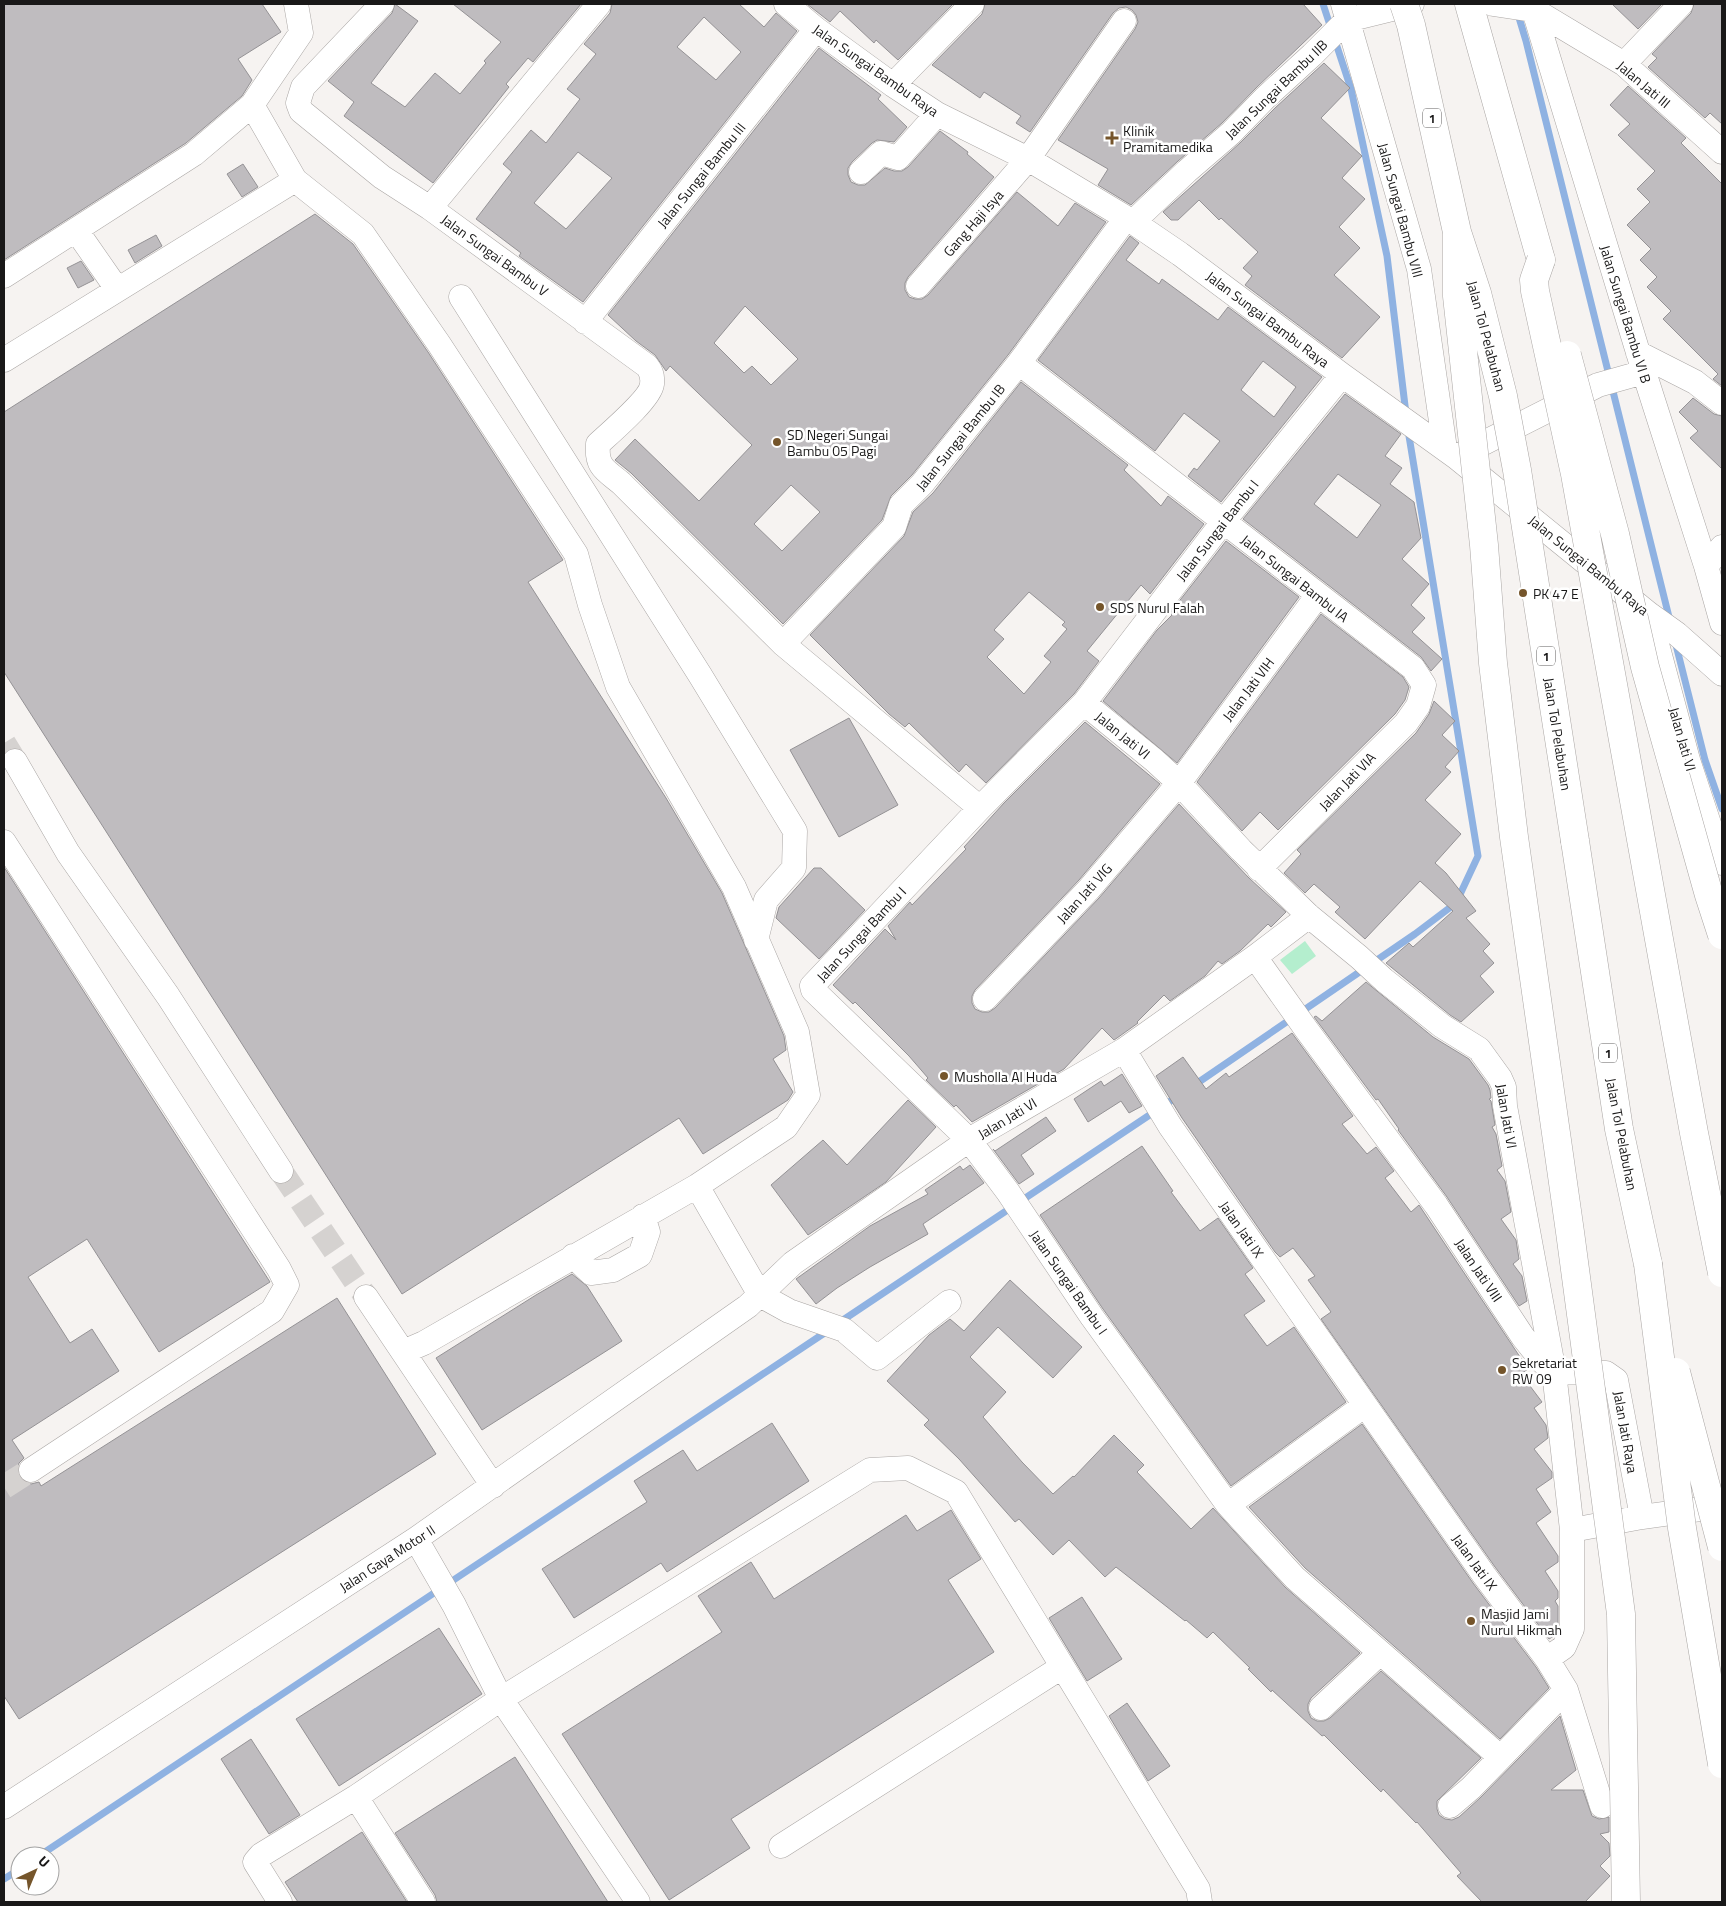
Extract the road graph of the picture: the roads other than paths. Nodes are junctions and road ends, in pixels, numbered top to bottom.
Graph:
1 (296, 4) edge
2 (382, 4) edge
3 (599, 4) edge
4 (786, 4) edge
5 (972, 4) edge
6 (1404, 4) edge
7 (1412, 4) edge
8 (1469, 4) edge
9 (1681, 4) edge
10 (1516, 6) edge
11 (1344, 16) edge
12 (1124, 21) dead end
13 (816, 29) junction
14 (1624, 64) junction
15 (893, 85) junction
16 (252, 105) junction
17 (937, 114) junction
18 (1722, 152) edge
19 (1028, 159) junction
20 (861, 172) dead end
21 (295, 180) junction
22 (430, 208) junction
23 (1130, 220) junction
24 (76, 230) junction
25 (1457, 232) junction
26 (1541, 260) junction
27 (4, 276) edge
28 (918, 286) dead end
29 (116, 290) junction
30 (461, 297) dead end
31 (585, 322) junction
32 (4, 360) edge
33 (1019, 363) junction
34 (1641, 363) junction
35 (1342, 375) junction
36 (1722, 403) edge
37 (1451, 453) junction
38 (1222, 522) junction
39 (1722, 547) edge
40 (1706, 566) junction
41 (1318, 595) junction
42 (1663, 624) junction
43 (1722, 624) edge
44 (783, 644) junction
45 (1722, 674) edge
46 (1424, 685) joint
47 (1084, 704) junction
48 (15, 761) tunnel mouth
49 (1179, 783) junction
50 (980, 808) junction
51 (4, 842) edge
52 (1722, 863) edge
53 (1259, 869) junction
54 (1308, 916) junction
55 (1722, 936) edge
56 (756, 940) junction
57 (1256, 957) junction
58 (985, 999) dead end
59 (1124, 1050) junction
60 (969, 1140) junction
61 (281, 1170) tunnel mouth
62 (697, 1186) junction
63 (642, 1216) junction
64 (573, 1256) junction
65 (1648, 1264) junction
66 (1722, 1273) edge
67 (760, 1295) junction
68 (366, 1297) tunnel mouth
69 (949, 1302) dead end
70 (403, 1352) junction
71 (1554, 1372) junction
72 (1365, 1405) junction
73 (31, 1470) tunnel mouth
74 (493, 1486) junction
75 (1228, 1505) junction
76 (1722, 1506) edge
77 (1642, 1517) junction
78 (1572, 1530) junction
79 (416, 1539) junction
80 (1722, 1547) edge
81 (1380, 1653) junction
82 (1546, 1659) junction
83 (1062, 1667) junction
84 (1566, 1690) junction
85 (501, 1700) junction
86 (1321, 1708) dead end
87 (1500, 1757) junction
88 (1722, 1764) edge
89 (356, 1797) junction
90 (1450, 1806) dead end
91 (1602, 1806) dead end
92 (4, 1807) edge
93 (781, 1846) dead end
94 (280, 1902) edge
95 (422, 1902) edge
96 (638, 1902) edge
97 (1200, 1902) edge
98 (1626, 1902) edge

1 - 16 street
2 - 22 street
3 - 22 street, Jalan Sungai Bambu V
4 - 13 street, Jalan Sungai Bambu Raya
5 - 15 street
6 - 25 highway, Jalan Tol Pelabuhan / 1, bridge
7 - 11 street, Jalan Sungai Bambu IIB
8 - 26 highway
9 - 14 street
10 - 14 street, Jalan Jati III
10 - 34 street, Jalan Sungai Bambu VI B
11 - 23 street, Jalan Sungai Bambu IIB
11 - 37 street, Jalan Sungai Bambu VIII
12 - 19 street, Gang Haji Isya
13 - 15 street, Jalan Sungai Bambu Raya
13 - 31 street, Jalan Sungai Bambu III
14 - 18 street, Jalan Jati III
15 - 17 street, Jalan Sungai Bambu Raya
16 - 21 street
16 - 24 street
17 - 19 street, Jalan Sungai Bambu Raya
17 - 20 street
19 - 23 street, Jalan Sungai Bambu Raya
19 - 28 street, Gang Haji Isya
21 - 29 street
21 - 56 street
22 - 31 street, Jalan Sungai Bambu V
23 - 33 street, Jalan Sungai Bambu IB
23 - 35 street, Jalan Sungai Bambu Raya
24 - 27 street
24 - 29 street
25 - 65 highway, Jalan Tol Pelabuhan / 1, bridge
25 - 98 highway, bridge
26 - 55 highway, bridge
26 - 66 highway, bridge
29 - 32 street
30 - 56 street
31 - 44 street, Jalan Sungai Bambu V
33 - 38 street, Jalan Sungai Bambu IA
33 - 44 street, Jalan Sungai Bambu IB
34 - 36 street
34 - 37 street
34 - 40 street, Jalan Sungai Bambu VI B
35 - 37 street, Jalan Sungai Bambu Raya
35 - 38 street, Jalan Sungai Bambu I
37 - 42 street, Jalan Sungai Bambu Raya
38 - 41 street, Jalan Sungai Bambu IA
38 - 47 street, Jalan Sungai Bambu I
39 - 40 street
40 - 43 street, Jalan Sungai Bambu VI B
41 - 46 street, Jalan Sungai Bambu IA
41 - 49 street, Jalan Jati VIH
42 - 45 street, Jalan Sungai Bambu Raya
42 - 52 street, Jalan Jati VI
44 - 50 street
46 - 53 street, Jalan Jati VIA
47 - 49 street, Jalan Jati VI
47 - 50 street, Jalan Sungai Bambu I
48 - 61 street
49 - 53 street, Jalan Jati VI
49 - 58 street, Jalan Jati VIG
50 - 60 street, Jalan Sungai Bambu I
51 - 73 street
53 - 54 street, Jalan Jati VI
54 - 57 street, Jalan Jati VI
54 - 71 street, Jalan Jati VI
56 - 62 street
57 - 59 street, Jalan Jati VI
57 - 71 street, Jalan Jati VIII
59 - 60 street, Jalan Jati VI
59 - 72 street, Jalan Jati IX
60 - 67 street, Jalan Jati VI
60 - 75 street, Jalan Sungai Bambu I
62 - 63 street
62 - 67 street
63 - 64 street
63 - 64 street
64 - 70 street
65 - 80 highway, bridge
65 - 88 highway, bridge
67 - 69 street
67 - 74 street, Jalan Gaya Motor II
68 - 70 street
70 - 74 street
71 - 77 street, Jalan Jati Raya
71 - 78 street
72 - 75 street
72 - 82 street, Jalan Jati IX
74 - 79 street, Jalan Gaya Motor II
75 - 81 street, Jalan Sungai Bambu I
76 - 77 street
77 - 78 street
78 - 82 street
79 - 85 street
79 - 92 street, Jalan Gaya Motor II
81 - 86 street
81 - 87 street, Jalan Sungai Bambu I
82 - 84 street, Jalan Jati IX
83 - 85 street
83 - 93 street
83 - 97 street
84 - 87 street
84 - 91 street, Jalan Jati IX
85 - 89 street
85 - 96 street
87 - 90 street
89 - 94 street
89 - 95 street

